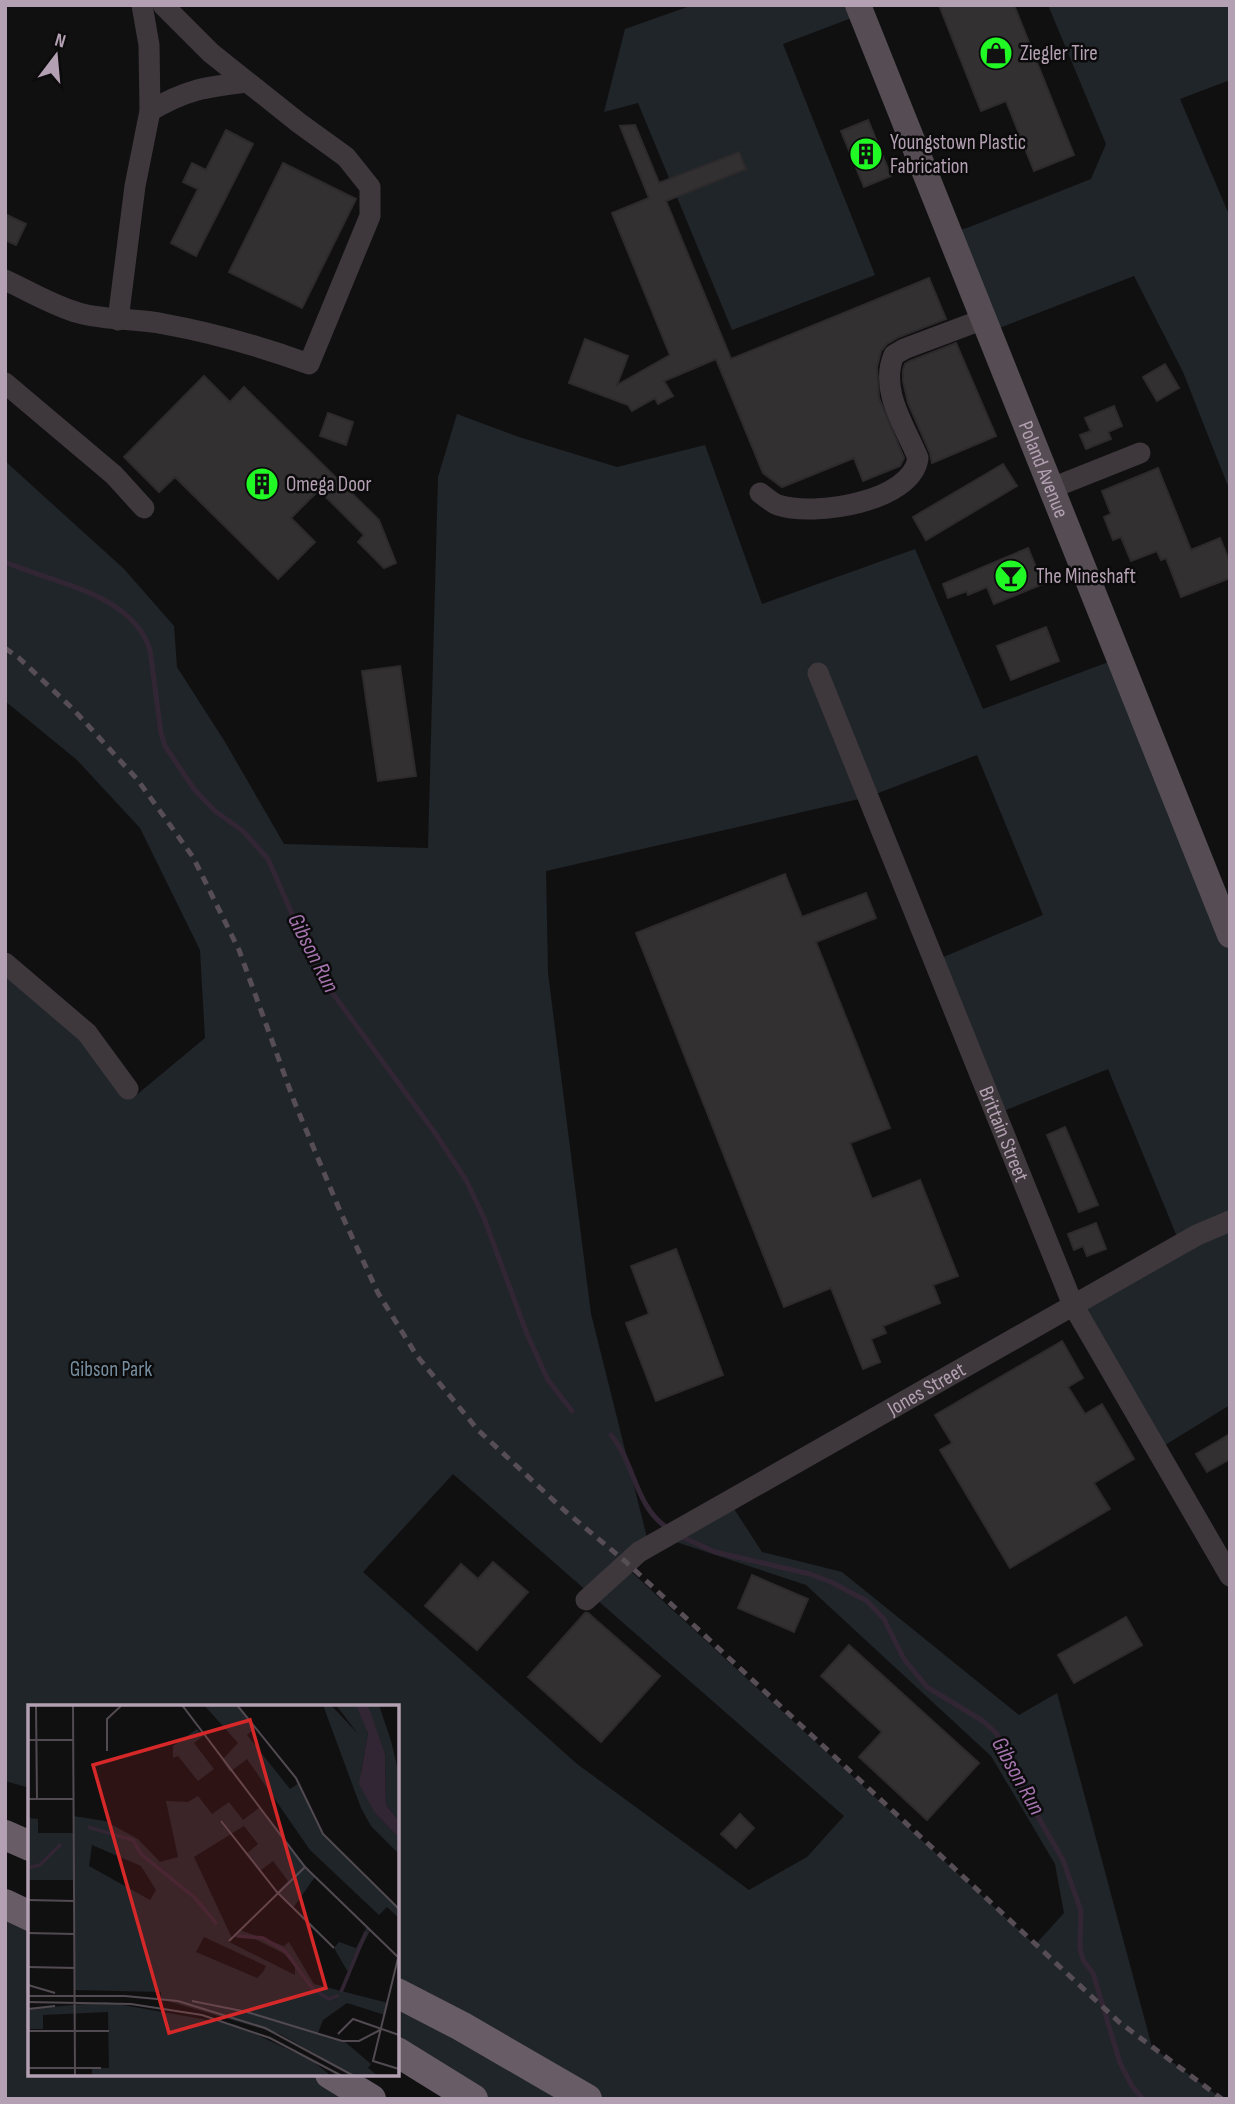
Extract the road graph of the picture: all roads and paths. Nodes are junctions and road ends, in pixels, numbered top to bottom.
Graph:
1 (142, 5) edge
2 (163, 5) edge
3 (858, 5) edge
4 (247, 82) junction
5 (150, 111) junction
6 (5, 281) edge
7 (984, 319) junction
8 (118, 320) junction
9 (5, 383) edge
10 (1140, 453) dead end
11 (1052, 488) junction
12 (760, 493) dead end
13 (144, 508) dead end
14 (818, 673) dead end
15 (1230, 935) edge
16 (5, 964) edge
17 (128, 1089) dead end
18 (1230, 1222) edge
19 (1073, 1305) junction
20 (1230, 1576) edge
21 (586, 1600) dead end
22 (5, 1835) edge
23 (28, 1844) edge
24 (5, 1905) edge
25 (28, 1915) edge
26 (399, 1994) edge
27 (399, 2053) edge
28 (333, 2076) edge
29 (371, 2099) edge
30 (473, 2099) edge
31 (587, 2099) edge

1 - 5 street
2 - 4 street
3 - 7 main road, Poland Avenue
4 - 5 street
4 - 8 street
5 - 8 street
6 - 8 street
7 - 11 main road, Poland Avenue
7 - 12 street
9 - 13 street
10 - 11 street
11 - 15 main road, Poland Avenue
14 - 19 street, Brittain Street
16 - 17 street
18 - 19 street, Jones Street
19 - 20 street, Brittain Street
19 - 21 street, Jones Street
22 - 23 highway
24 - 25 highway
26 - 31 highway
27 - 30 highway
28 - 29 highway

